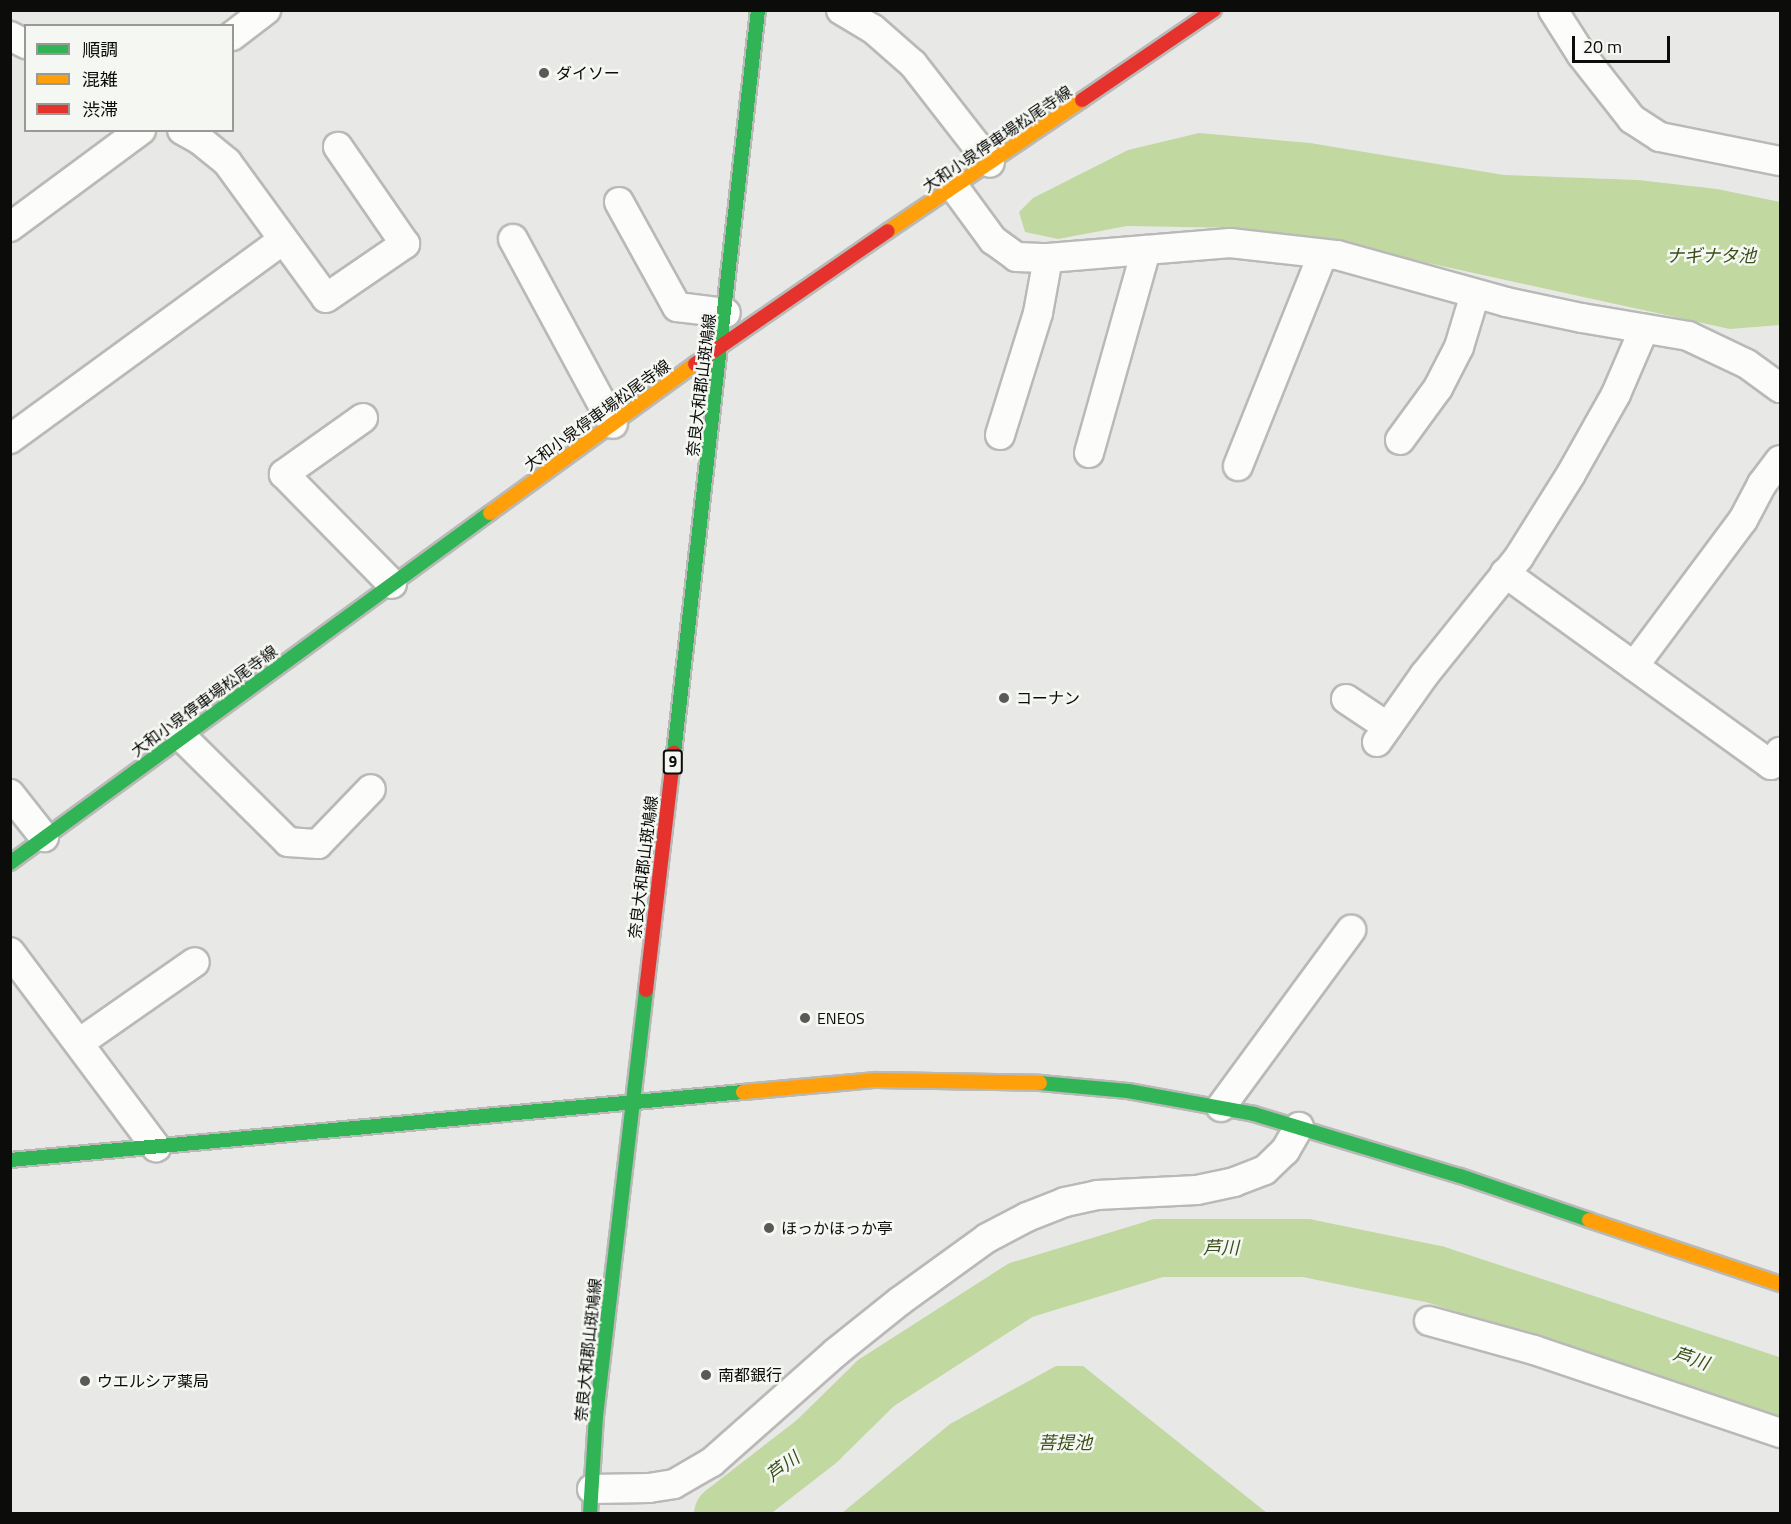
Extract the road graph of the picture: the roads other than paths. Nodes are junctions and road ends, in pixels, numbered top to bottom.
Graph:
1 (266, 10) edge
2 (758, 10) edge
3 (841, 10) edge
4 (1214, 10) edge
5 (1552, 10) edge
6 (234, 34) edge
7 (10, 36) edge
8 (24, 43) edge
9 (138, 132) edge
10 (186, 132) edge
11 (338, 147) dead end
12 (1780, 160) edge
13 (990, 163) junction
14 (954, 187) junction
15 (619, 202) dead end
16 (10, 227) edge
17 (513, 239) dead end
18 (283, 240) junction
19 (1146, 250) junction
20 (1323, 254) junction
21 (1048, 258) junction
22 (1475, 294) junction
23 (726, 313) junction
24 (1644, 329) junction
25 (722, 344) junction
26 (1780, 388) edge
27 (363, 418) dead end
28 (613, 424) junction
29 (1000, 435) dead end
30 (10, 439) edge
31 (1400, 440) dead end
32 (1089, 453) dead end
33 (1780, 460) edge
34 (1238, 466) dead end
35 (1505, 573) junction
36 (392, 584) junction
37 (1634, 666) junction
38 (1346, 699) dead end
39 (182, 738) junction
40 (1780, 752) edge
41 (371, 789) dead end
42 (10, 794) edge
43 (44, 837) junction
44 (10, 863) edge
45 (1351, 930) dead end
46 (10, 952) edge
47 (195, 962) dead end
48 (79, 1042) junction
49 (632, 1104) junction
50 (1221, 1107) junction
51 (1299, 1127) junction
52 (156, 1147) junction
53 (10, 1160) edge
54 (1780, 1284) edge
55 (1429, 1321) dead end
56 (1780, 1433) edge
57 (591, 1505) edge

1 - 6 street
2 - 23 main road, 奈良大和郡山斑鳩線 / 9
3 - 13 street
4 - 13 main road, 大和小泉停車場松尾寺線
5 - 12 street
7 - 8 street
9 - 16 street
10 - 18 street
11 - 18 street
13 - 14 main road, 大和小泉停車場松尾寺線
14 - 21 street
14 - 25 main road, 大和小泉停車場松尾寺線
15 - 23 street
17 - 28 street
18 - 30 street
19 - 20 street
19 - 21 street
19 - 32 street
20 - 22 street
20 - 34 street
21 - 29 street
22 - 24 street
22 - 31 street
23 - 25 main road, 奈良大和郡山斑鳩線 / 9
24 - 26 street
24 - 35 street
25 - 28 main road, 大和小泉停車場松尾寺線
25 - 49 main road, 奈良大和郡山斑鳩線 / 9
27 - 36 street
28 - 36 main road, 大和小泉停車場松尾寺線
33 - 37 street
35 - 37 street
35 - 38 street
36 - 39 main road, 大和小泉停車場松尾寺線
37 - 40 street
39 - 41 street
39 - 43 main road, 大和小泉停車場松尾寺線
42 - 43 street
43 - 44 main road, 大和小泉停車場松尾寺線
45 - 50 street
46 - 48 street
47 - 48 street
48 - 52 street
49 - 50 main road
49 - 52 main road
49 - 57 main road, 奈良大和郡山斑鳩線 / 9
50 - 51 main road
51 - 54 main road
51 - 57 street
52 - 53 main road
55 - 56 street

